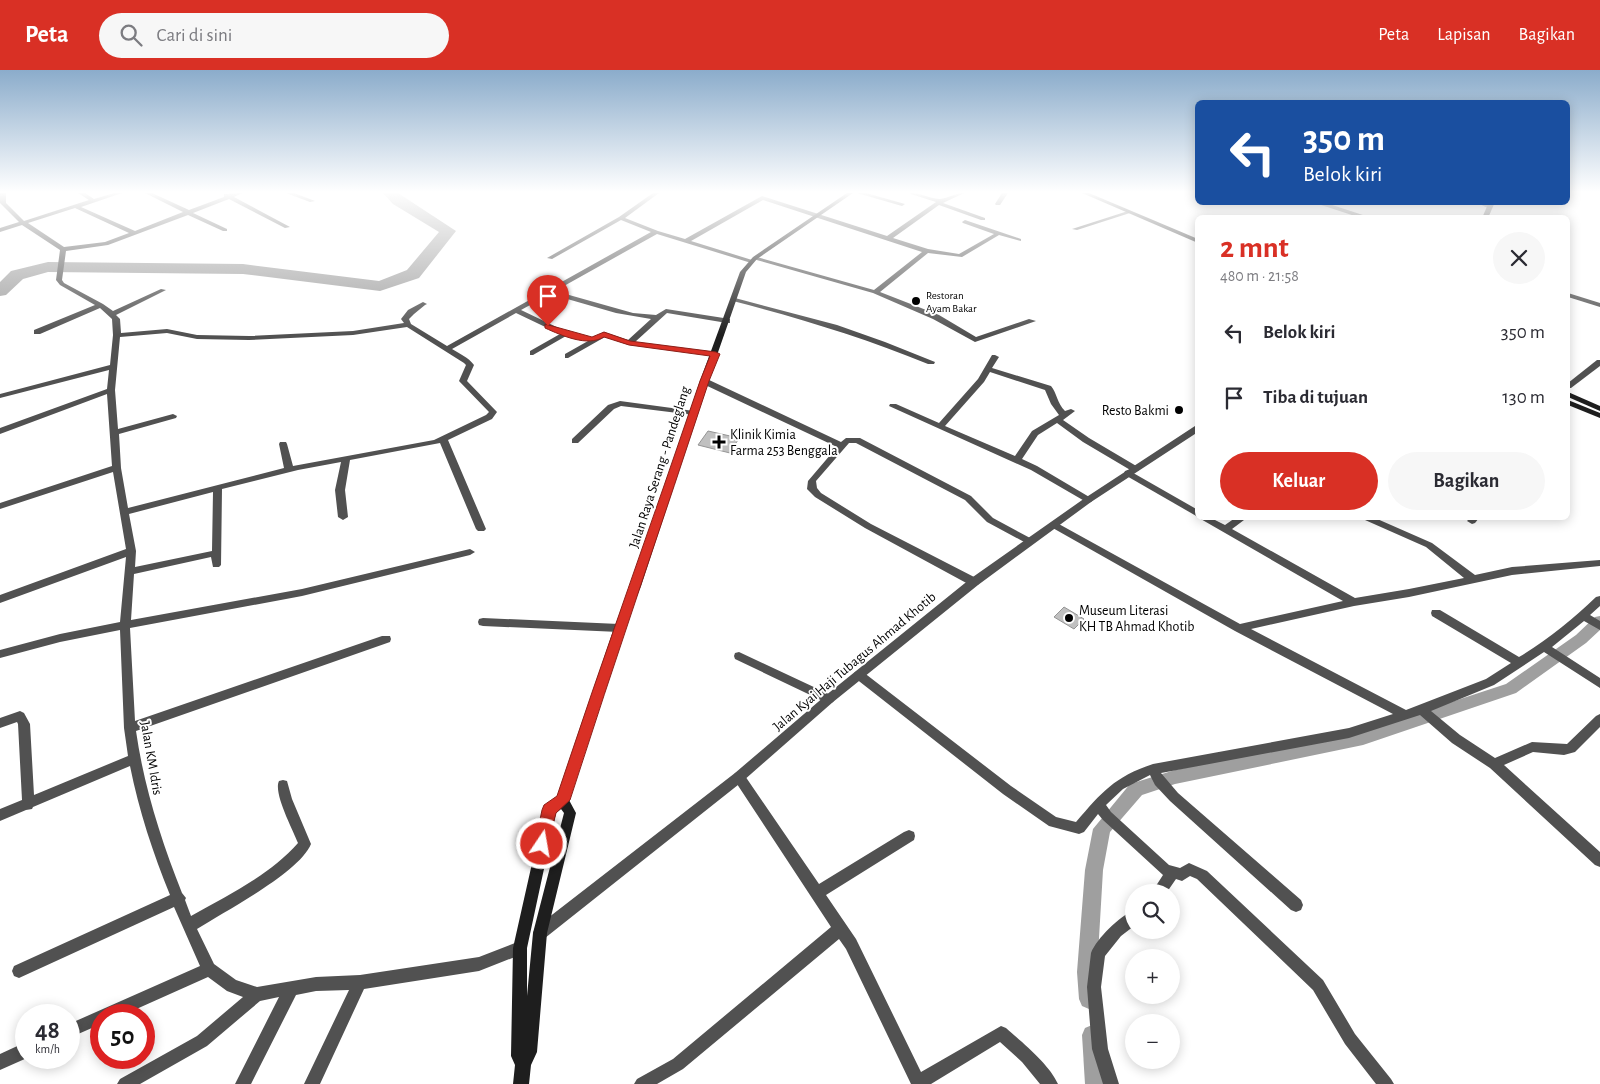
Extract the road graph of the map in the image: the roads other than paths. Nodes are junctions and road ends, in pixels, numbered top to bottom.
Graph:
1 (50, 240) edge
2 (114, 240) edge
3 (581, 240) edge
4 (641, 240) edge
5 (779, 240) edge
6 (896, 240) edge
7 (987, 240) edge
8 (686, 241) edge
9 (63, 249) junction
10 (927, 251) junction
11 (550, 258) dead end
12 (753, 259) junction
13 (163, 290) dead end
14 (548, 291) junction
15 (875, 292) junction
16 (1570, 296) edge
17 (735, 300) junction
18 (423, 304) dead end
19 (1600, 305) edge
20 (101, 306) junction
21 (515, 310) junction
22 (113, 314) junction
23 (658, 317) junction
24 (727, 321) junction
25 (1032, 321) dead end
26 (408, 325) junction
27 (37, 332) dead end
28 (565, 334) junction
29 (117, 335) junction
30 (594, 340) junction
31 (629, 343) junction
32 (448, 348) junction
33 (532, 352) dead end
34 (716, 354) junction
35 (568, 356) dead end
36 (995, 357) dead end
37 (932, 362) dead end
38 (1600, 362) edge
39 (114, 366) junction
40 (988, 369) junction
41 (704, 381) junction
42 (1570, 384) edge
43 (111, 390) junction
44 (1570, 395) edge
45 (0, 396) edge
46 (1570, 403) edge
47 (894, 406) dead end
48 (1600, 409) edge
49 (694, 413) junction
50 (1063, 415) junction
51 (173, 416) dead end
52 (1600, 416) edge
53 (940, 427) junction
54 (1195, 430) edge
55 (0, 431) edge
56 (114, 433) junction
57 (443, 439) junction
58 (575, 441) dead end
59 (283, 444) dead end
60 (842, 446) junction
61 (346, 458) junction
62 (1017, 460) junction
63 (117, 468) junction
64 (289, 469) junction
65 (1132, 471) junction
66 (218, 487) junction
67 (1088, 500) junction
68 (0, 506) edge
69 (124, 512) junction
70 (1195, 512) edge
71 (343, 517) dead end
72 (1208, 520) edge
73 (1238, 520) edge
74 (1373, 520) edge
75 (1054, 525) junction
76 (481, 529) dead end
77 (1225, 529) junction
78 (1029, 541) junction
79 (131, 551) junction
80 (470, 552) dead end
81 (216, 553) junction
82 (1600, 563) edge
83 (216, 565) dead end
84 (131, 571) junction
85 (1473, 579) junction
86 (974, 582) junction
87 (0, 599) edge
88 (1600, 600) edge
89 (1354, 602) junction
90 (1436, 613) dead end
91 (483, 622) dead end
92 (1594, 623) edge
93 (125, 625) junction
94 (619, 628) junction
95 (1239, 628) junction
96 (386, 639) dead end
97 (1552, 652) junction
98 (0, 654) edge
99 (739, 656) dead end
100 (1520, 663) junction
101 (859, 675) junction
102 (1600, 684) edge
103 (829, 699) junction
104 (1424, 712) junction
105 (1402, 714) junction
106 (1600, 719) edge
107 (0, 723) edge
108 (130, 728) junction
109 (134, 759) junction
110 (1494, 764) junction
111 (1153, 769) junction
112 (739, 776) junction
113 (283, 785) dead end
114 (563, 800) junction
115 (28, 804) junction
116 (1099, 805) junction
117 (0, 815) edge
118 (909, 836) dead end
119 (1600, 861) edge
120 (1174, 872) junction
121 (1165, 884) edge
122 (816, 893) junction
123 (179, 898) junction
124 (1296, 905) dead end
125 (1125, 924) edge
126 (188, 926) junction
127 (841, 928) junction
128 (540, 933) junction
129 (520, 948) junction
130 (209, 969) junction
131 (19, 971) dead end
132 (360, 982) junction
133 (291, 990) junction
134 (257, 994) junction
135 (131, 1004) edge
136 (15, 1055) edge
137 (0, 1062) edge
138 (523, 1064) junction
139 (918, 1083) edge
140 (125, 1084) edge
141 (243, 1084) edge
142 (312, 1084) edge
143 (521, 1084) edge
144 (642, 1084) edge
145 (1050, 1084) edge
146 (1111, 1084) edge
147 (1386, 1084) edge

1 - 9 street
2 - 9 street
3 - 11 street
4 - 14 street
5 - 12 main road
6 - 10 street
7 - 10 street
8 - 12 street
9 - 20 street
10 - 15 street
12 - 15 street
12 - 17 main road, Jalan Raya Serang - Pandeglang
13 - 22 street
14 - 21 street
14 - 23 street
15 - 25 street
16 - 19 street
17 - 24 main road, Jalan Raya Serang - Pandeglang
17 - 37 street
18 - 26 street
20 - 22 street
20 - 27 street
21 - 28 street
21 - 32 street
22 - 29 street, Jalan KM Idris
23 - 24 street
23 - 31 street
24 - 34 main road, Jalan Raya Serang - Pandeglang
26 - 29 street
26 - 32 street
28 - 30 street
28 - 33 street
29 - 39 street, Jalan KM Idris
30 - 31 street
30 - 35 street
31 - 34 street
32 - 57 street
34 - 41 main road, Jalan Raya Serang - Pandeglang
36 - 40 street
38 - 42 street
39 - 43 street, Jalan KM Idris
39 - 45 street
40 - 50 street
40 - 53 street
41 - 49 main road, Jalan Raya Serang - Pandeglang
41 - 60 street
43 - 55 street
43 - 56 street, Jalan KM Idris
44 - 48 main road
46 - 52 main road
47 - 53 street
49 - 58 street
49 - 94 main road, Jalan Raya Serang - Pandeglang
50 - 62 street
50 - 65 street
51 - 56 street
53 - 62 street
54 - 65 street, Jalan Kyai Haji Tubagus Ahmad Khotib
56 - 63 street, Jalan KM Idris
57 - 61 street
57 - 76 street
59 - 64 street
60 - 78 street
60 - 86 street
61 - 64 street
61 - 71 street
62 - 67 street
63 - 68 street
63 - 69 street, Jalan KM Idris
64 - 66 street
65 - 67 street, Jalan Kyai Haji Tubagus Ahmad Khotib
65 - 70 street
66 - 69 street
66 - 81 street
67 - 75 street, Jalan Kyai Haji Tubagus Ahmad Khotib
69 - 79 street, Jalan KM Idris
72 - 77 street
73 - 77 street
74 - 85 street
75 - 78 street, Jalan Kyai Haji Tubagus Ahmad Khotib
75 - 95 street
77 - 89 street
78 - 86 street, Jalan Kyai Haji Tubagus Ahmad Khotib
79 - 84 street, Jalan KM Idris
79 - 87 street
80 - 93 street
81 - 83 street
81 - 84 street
82 - 85 street
84 - 93 street, Jalan KM Idris
85 - 89 street
86 - 101 street, Jalan Kyai Haji Tubagus Ahmad Khotib
88 - 92 street
89 - 95 street
90 - 100 street
91 - 94 street
92 - 97 street
93 - 98 street
93 - 108 street, Jalan KM Idris
94 - 114 main road, Jalan Raya Serang - Pandeglang
95 - 105 street
96 - 108 street
97 - 100 street
97 - 102 street
99 - 103 street
100 - 104 street
101 - 103 street, Jalan Kyai Haji Tubagus Ahmad Khotib
101 - 116 street
103 - 112 street, Jalan Kyai Haji Tubagus Ahmad Khotib
104 - 105 street
104 - 110 street
105 - 111 street
106 - 110 street
107 - 115 street
108 - 109 street, Jalan KM Idris
109 - 115 street
109 - 123 street, Jalan KM Idris
110 - 119 street
111 - 116 street
111 - 124 street
112 - 122 street
112 - 128 street, Jalan Kyai Haji Tubagus Ahmad Khotib
113 - 126 street
114 - 128 main road, Jalan Raya Serang - Pandeglang
114 - 129 main road, Jalan Raya Serang - Pandeglang
115 - 117 street
116 - 120 street
118 - 122 street
120 - 121 street
120 - 147 street
122 - 127 street
123 - 126 street, Jalan KM Idris
123 - 131 street
125 - 146 street
126 - 130 street, Jalan KM Idris
127 - 139 street
127 - 144 street
128 - 138 main road, Jalan Raya Serang - Pandeglang
129 - 132 street, Jalan KM Idris
129 - 138 main road, Jalan Raya Serang - Pandeglang
130 - 134 street, Jalan KM Idris
130 - 135 street
132 - 133 street, Jalan KM Idris
132 - 142 street
133 - 134 street, Jalan KM Idris
133 - 141 street
134 - 140 street
136 - 137 street
138 - 143 main road, Jalan Raya Serang - Pandeglang
139 - 145 street

